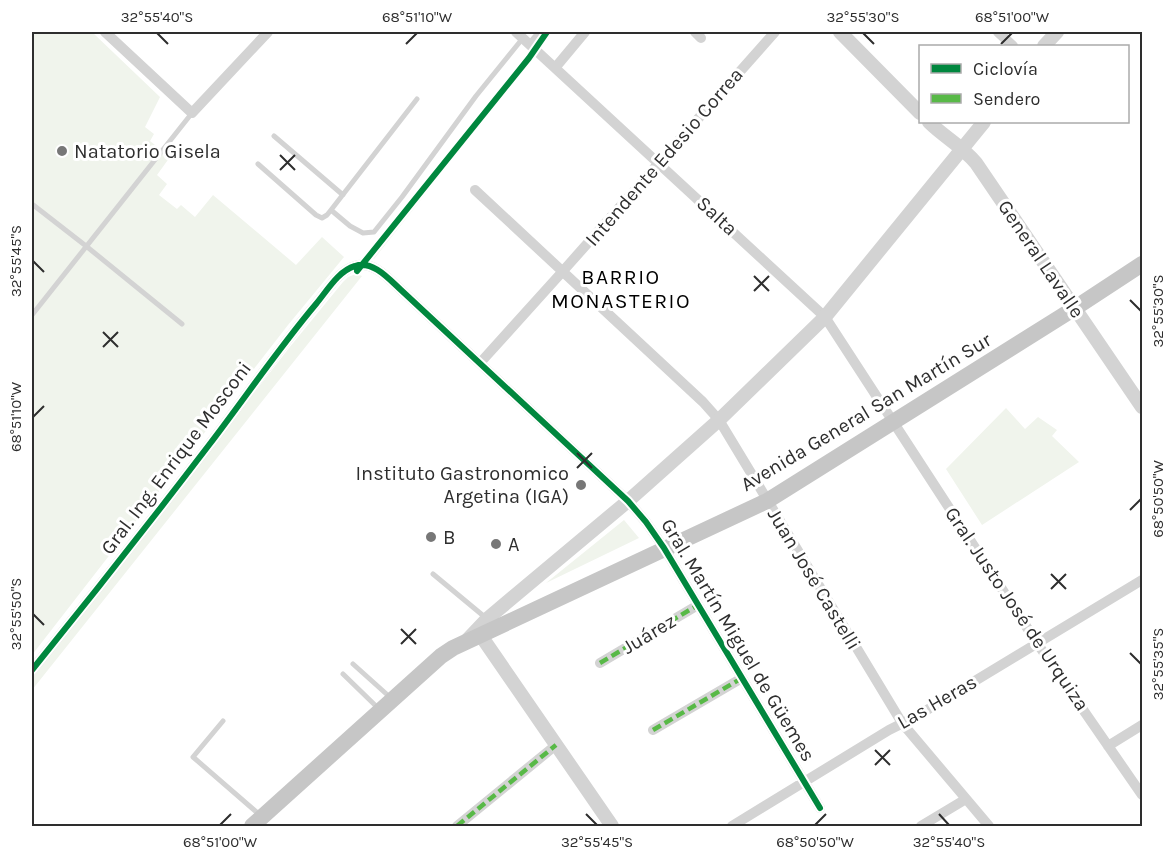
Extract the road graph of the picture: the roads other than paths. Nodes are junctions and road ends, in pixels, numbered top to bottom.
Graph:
1 (105, 32) edge
2 (268, 32) edge
3 (542, 32) edge
4 (585, 32) edge
5 (775, 32) edge
6 (840, 32) edge
7 (998, 32) edge
8 (1057, 32) edge
9 (523, 38) edge
10 (1012, 45) edge
11 (1045, 45) edge
12 (555, 68) junction
13 (417, 99) dead end
14 (919, 111) edge
15 (192, 113) junction
16 (930, 123) edge
17 (983, 123) edge
18 (274, 136) dead end
19 (962, 149) junction
20 (659, 162) junction
21 (258, 164) dead end
22 (475, 190) dead end
23 (343, 195) junction
24 (32, 204) edge
25 (331, 210) junction
26 (86, 246) junction
27 (1143, 264) edge
28 (350, 268) joint
29 (563, 271) junction
30 (1075, 308) junction
31 (32, 315) edge
32 (825, 317) junction
33 (182, 324) dead end
34 (480, 363) junction
35 (1143, 407) edge
36 (718, 420) junction
37 (894, 421) junction
38 (628, 501) junction
39 (767, 501) junction
40 (664, 548) junction
41 (433, 574) dead end
42 (1143, 580) edge
43 (698, 605) junction
44 (478, 631) junction
45 (1037, 643) junction
46 (600, 663) dead end
47 (353, 664) dead end
48 (32, 670) edge
49 (342, 674) dead end
50 (742, 678) junction
51 (387, 705) junction
52 (224, 721) dead end
53 (902, 723) junction
54 (1143, 724) edge
55 (653, 730) dead end
56 (556, 745) junction
57 (1108, 746) junction
58 (804, 782) junction
59 (1143, 795) edge
60 (966, 799) junction
61 (820, 808) dead end
62 (257, 822) edge
63 (457, 826) edge
64 (612, 826) edge
65 (732, 826) edge
66 (921, 826) edge
67 (989, 826) edge

1 - 15 street
2 - 15 street
3 - 9 street
4 - 12 street
5 - 20 street, Intendente Edesio Correa
6 - 14 street
7 - 10 street
8 - 11 street
9 - 12 street, Salta
9 - 25 lane
12 - 20 street, Salta
13 - 23 lane
15 - 26 lane
16 - 19 street, General Lavalle
17 - 19 street
18 - 23 lane
19 - 30 street, General Lavalle
19 - 32 street
20 - 29 street, Intendente Edesio Correa
20 - 32 street, Salta
21 - 25 lane
22 - 29 street, Juan José Castelli
23 - 25 lane
24 - 26 lane
26 - 31 lane
26 - 33 lane
27 - 30 main road, Avenida General San Martín Sur
28 - 34 street, Gral. Martín Miguel de Güemes
28 - 48 street, Gral. Ing. Enrique Mosconi
29 - 34 street, Intendente Edesio Correa
29 - 36 street, Juan José Castelli
30 - 35 street, General Lavalle
30 - 37 main road, Avenida General San Martín Sur
32 - 36 street
32 - 37 street, Salta
34 - 38 street, Gral. Martín Miguel de Güemes
36 - 38 street
36 - 39 street, Juan José Castelli
37 - 39 main road, Avenida General San Martín Sur
37 - 45 street, Gral. Justo José de Urquiza
38 - 40 street, Gral. Martín Miguel de Güemes
38 - 44 street
39 - 40 main road, Avenida General San Martín Sur
39 - 53 street, Juan José Castelli
40 - 43 street, Gral. Martín Miguel de Güemes
40 - 44 main road, Avenida General San Martín Sur
41 - 44 lane
42 - 45 street, Las Heras
43 - 46 street, Juárez
43 - 50 street, Gral. Martín Miguel de Güemes
44 - 51 main road, Avenida General San Martín Sur
44 - 56 street
45 - 53 street, Las Heras
45 - 57 street, Gral. Justo José de Urquiza
47 - 51 lane
49 - 51 lane
50 - 55 street
50 - 58 street, Gral. Martín Miguel de Güemes
51 - 62 main road, Avenida General San Martín Sur
52 - 62 lane
53 - 58 street, Las Heras
53 - 60 street, Juan José Castelli
54 - 57 street
56 - 63 street
56 - 64 street
57 - 59 street, Gral. Justo José de Urquiza
58 - 61 street, Gral. Martín Miguel de Güemes
58 - 65 street, Las Heras
60 - 66 street
60 - 67 street, Juan José Castelli

